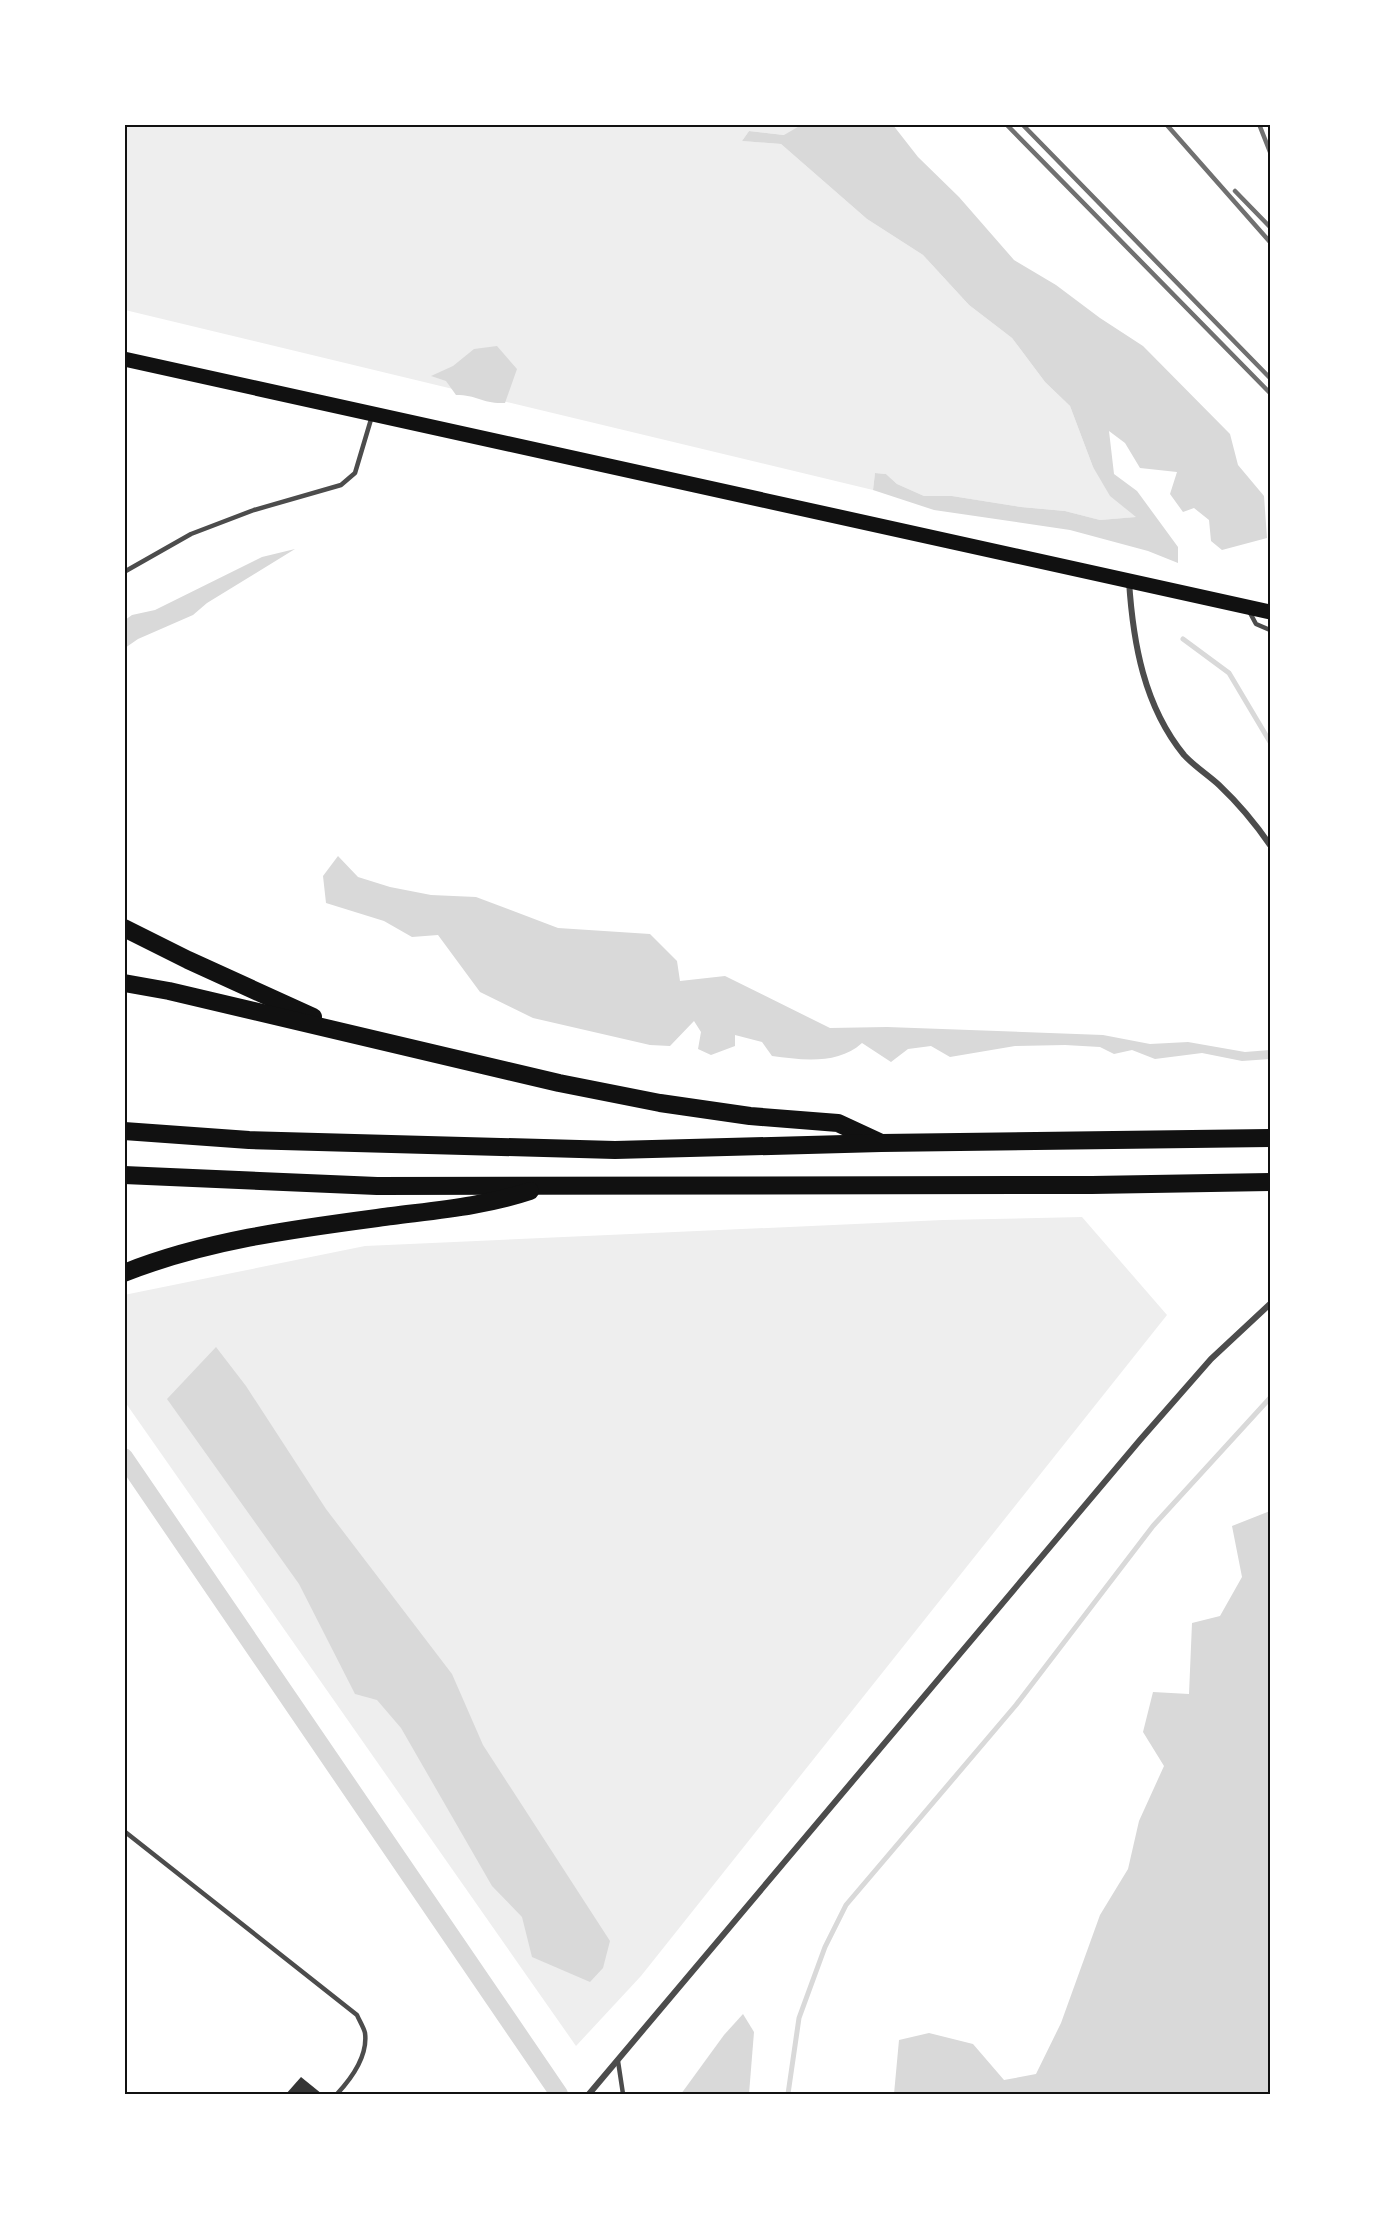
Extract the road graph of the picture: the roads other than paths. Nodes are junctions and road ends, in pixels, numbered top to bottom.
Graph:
1 (124, 359) edge
2 (372, 416) junction
3 (124, 572) edge
4 (1129, 581) junction
5 (1247, 607) junction
6 (1270, 612) edge
7 (1270, 630) edge
8 (1270, 844) edge
9 (124, 928) edge
10 (124, 983) edge
11 (353, 1035) junction
12 (124, 1131) edge
13 (1270, 1138) edge
14 (881, 1143) junction
15 (124, 1174) edge
16 (1270, 1182) edge
17 (546, 1186) junction
18 (124, 1273) edge
19 (1270, 1304) edge
20 (124, 1831) edge
21 (618, 2061) junction
22 (337, 2094) edge
23 (589, 2094) edge
24 (623, 2094) edge

1 - 2 main road
2 - 3 lane
2 - 4 main road
4 - 5 main road
4 - 8 street
5 - 6 main road
5 - 7 lane
9 - 11 highway
10 - 11 highway
11 - 14 highway
12 - 14 highway
13 - 14 highway
15 - 17 highway
16 - 17 highway
17 - 18 highway
19 - 21 street
20 - 22 lane
21 - 23 street
21 - 24 lane

